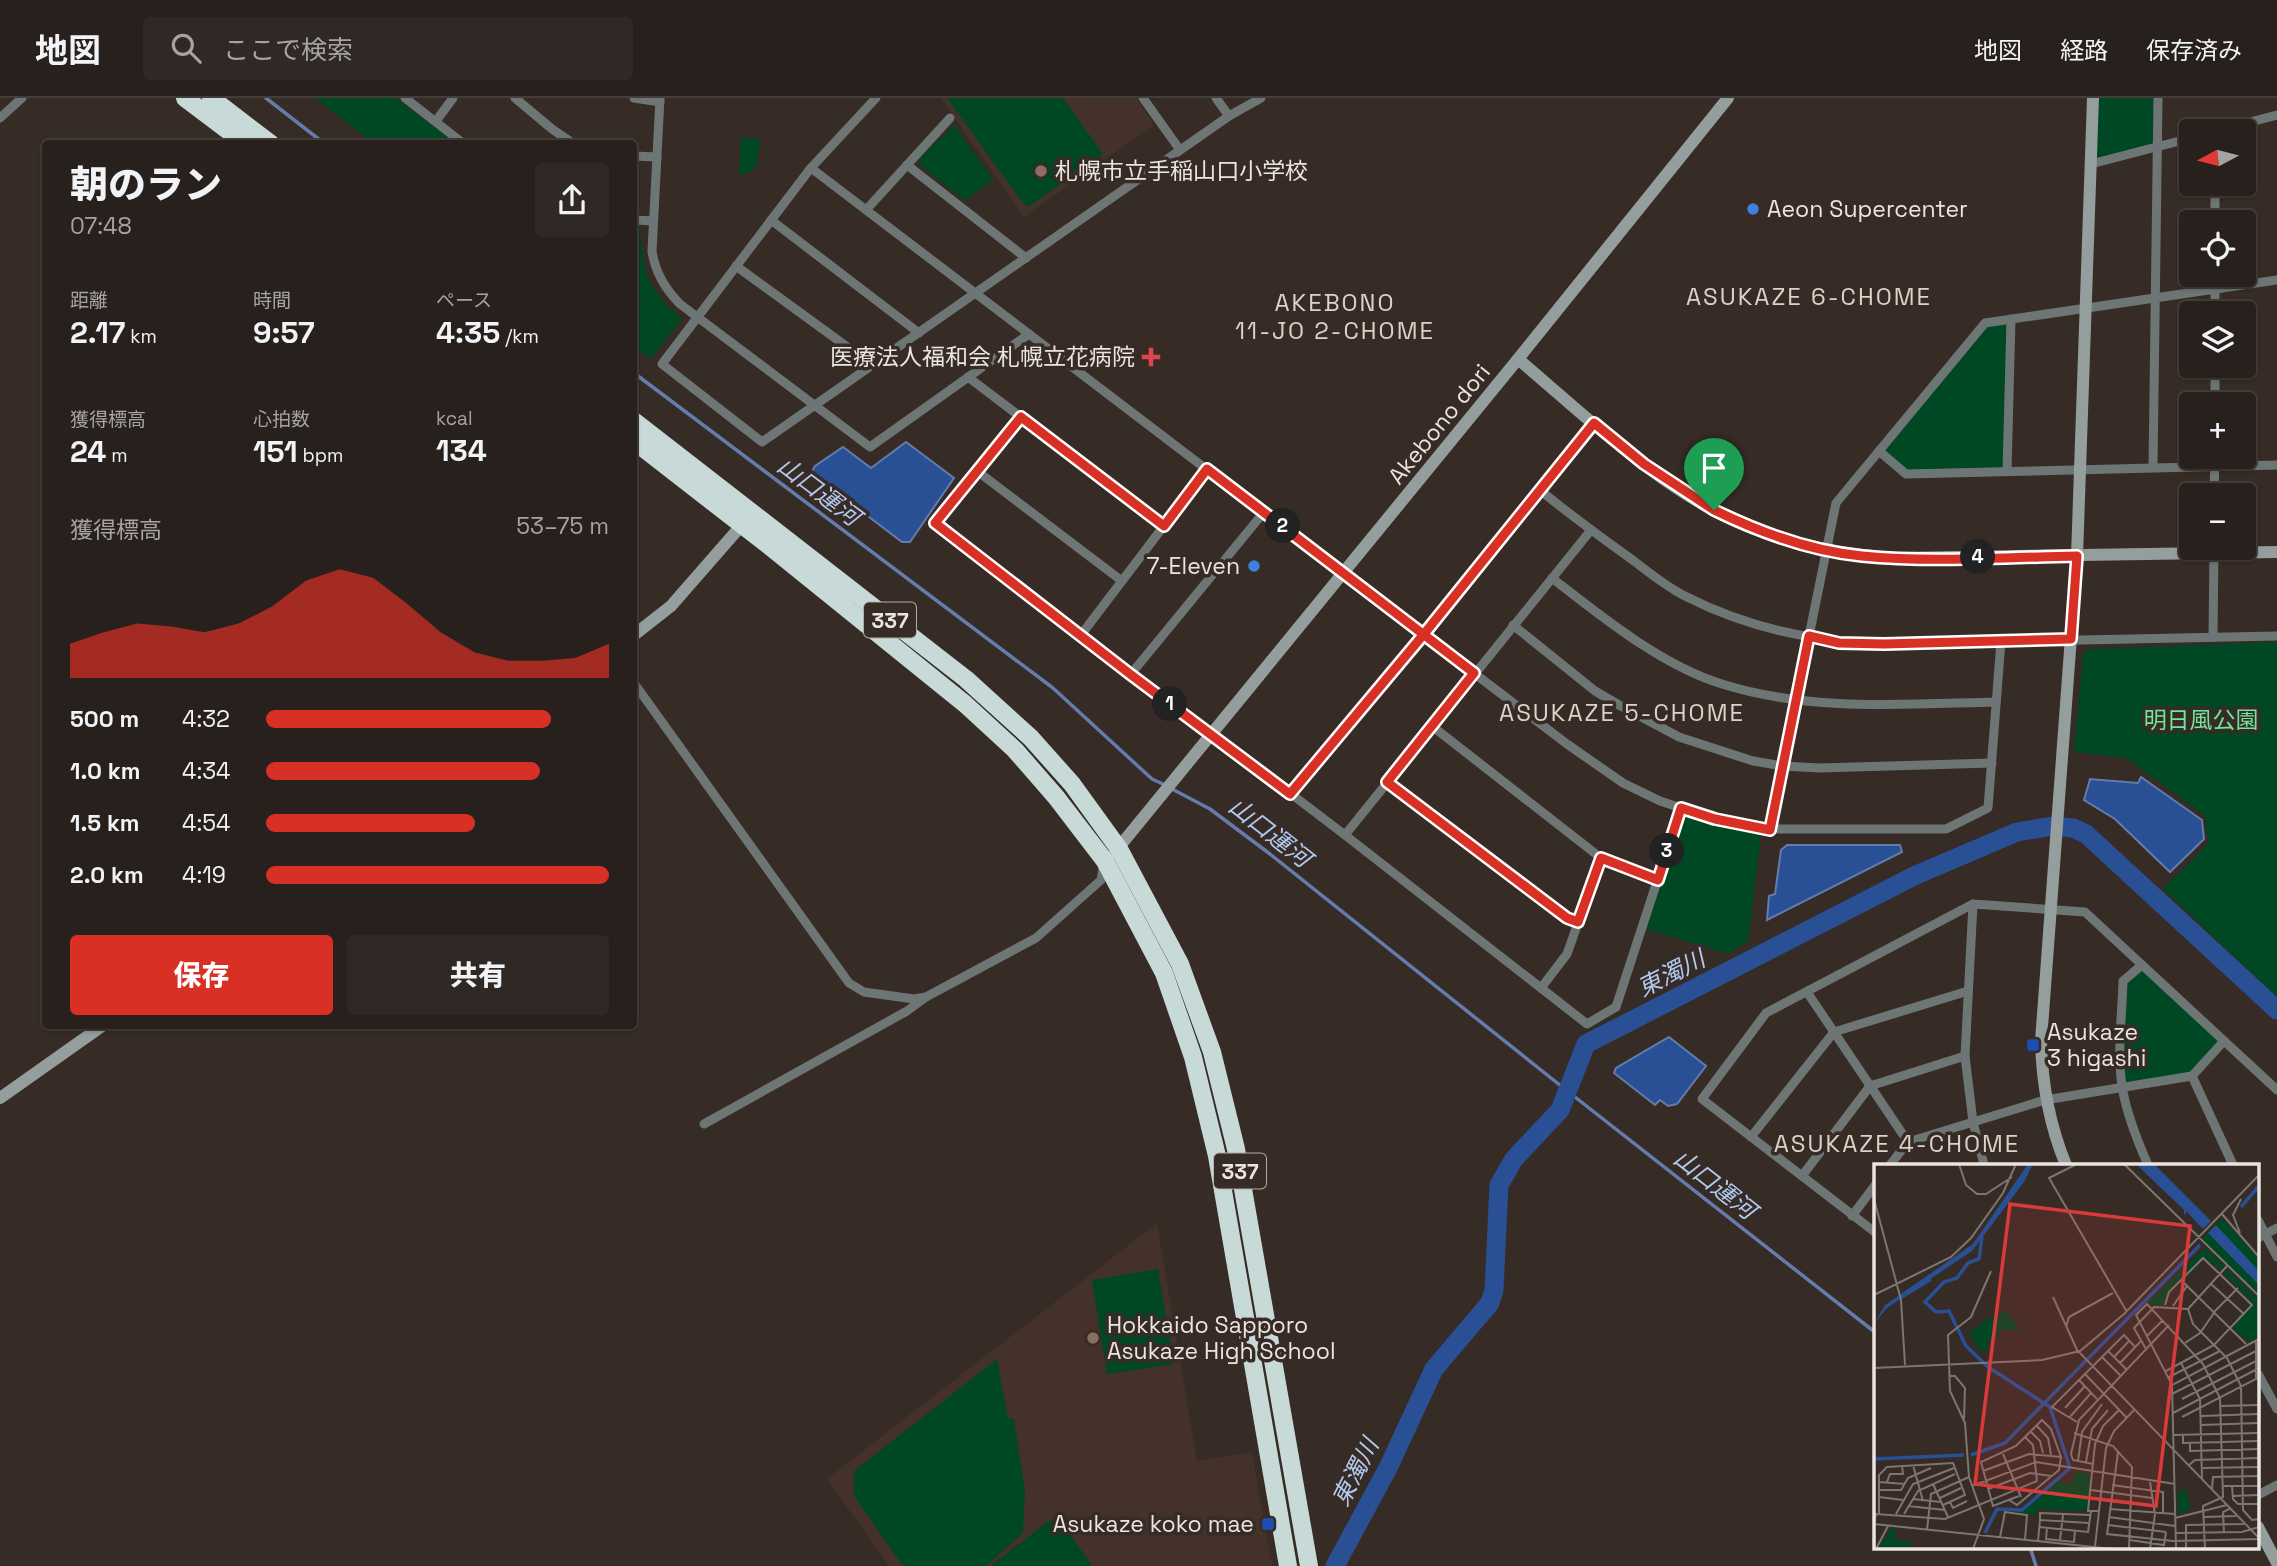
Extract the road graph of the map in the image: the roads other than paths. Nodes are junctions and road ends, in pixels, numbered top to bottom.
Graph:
1 (22, 98) edge
2 (185, 98) edge
3 (211, 98) edge
4 (405, 98) edge
5 (453, 98) edge
6 (515, 98) edge
7 (634, 98) edge
8 (876, 98) edge
9 (1143, 98) edge
10 (1216, 98) edge
11 (1261, 98) edge
12 (1728, 98) edge
13 (2093, 98) edge
14 (2158, 98) edge
15 (660, 100) edge
16 (2277, 115) edge
17 (1229, 116) junction
18 (0, 118) edge
19 (950, 118) dead end
20 (2256, 120) edge
21 (436, 121) junction
22 (241, 140) edge
23 (266, 140) edge
24 (459, 140) edge
25 (568, 140) edge
26 (2179, 141) edge
27 (2156, 147) junction
28 (1180, 150) junction
29 (637, 156) edge
30 (657, 157) junction
31 (2091, 164) junction
32 (906, 165) junction
33 (811, 167) junction
34 (866, 209) junction
35 (637, 220) edge
36 (771, 220) junction
37 (653, 221) junction
38 (1026, 258) junction
39 (736, 266) junction
40 (2277, 280) edge
41 (2215, 289) junction
42 (975, 293) junction
43 (2154, 298) junction
44 (2215, 301) edge
45 (2086, 309) junction
46 (698, 317) junction
47 (2011, 319) junction
48 (919, 333) junction
49 (1029, 334) junction
50 (1518, 359) junction
51 (872, 365) junction
52 (968, 377) junction
53 (813, 406) junction
54 (1021, 417) junction
55 (1594, 423) junction
56 (637, 424) edge
57 (637, 443) edge
58 (1879, 451) junction
59 (2179, 464) edge
60 (2256, 464) edge
61 (2277, 465) edge
62 (2153, 467) junction
63 (1207, 469) junction
64 (2080, 469) junction
65 (977, 471) junction
66 (2007, 471) junction
67 (1540, 491) junction
68 (1264, 512) junction
69 (747, 519) junction
70 (1164, 526) junction
71 (1591, 530) junction
72 (1827, 550) junction
73 (2179, 552) edge
74 (2256, 552) edge
75 (2277, 552) edge
76 (2077, 556) junction
77 (2214, 560) edge
78 (1344, 573) junction
79 (1552, 578) junction
80 (1122, 581) junction
81 (1514, 625) junction
82 (637, 633) edge
83 (1424, 634) junction
84 (1081, 635) junction
85 (2277, 635) edge
86 (1809, 636) junction
87 (2213, 637) junction
88 (2071, 639) junction
89 (2001, 641) junction
90 (1474, 673) junction
91 (1130, 674) junction
92 (637, 687) edge
93 (1796, 702) junction
94 (1996, 702) junction
95 (1432, 726) junction
96 (1212, 736) junction
97 (1992, 763) junction
98 (1783, 766) junction
99 (1387, 782) junction
100 (1290, 794) junction
101 (1681, 808) junction
102 (1770, 830) junction
103 (1345, 835) junction
104 (1119, 849) junction
105 (1601, 858) junction
106 (1105, 861) junction
107 (1658, 880) junction
108 (1973, 904) junction
109 (2051, 909) junction
110 (1578, 922) junction
111 (2142, 965) junction
112 (1541, 988) junction
113 (1968, 991) junction
114 (1807, 992) junction
115 (926, 997) junction
116 (98, 1029) edge
117 (1834, 1032) junction
118 (2224, 1041) junction
119 (1965, 1056) junction
120 (2192, 1076) junction
121 (1870, 1086) junction
122 (2123, 1088) junction
123 (2277, 1090) edge
124 (0, 1098) edge
125 (2045, 1100) junction
126 (1973, 1122) junction
127 (704, 1124) dead end
128 (1751, 1137) junction
129 (1908, 1142) junction
130 (1891, 1164) edge
131 (1984, 1164) edge
132 (2066, 1164) edge
133 (2148, 1164) edge
134 (2233, 1164) edge
135 (1801, 1176) junction
136 (1874, 1187) edge
137 (1852, 1216) junction
138 (2277, 1228) edge
139 (1874, 1232) edge
140 (2261, 1237) edge
141 (2277, 1258) edge
142 (2260, 1378) edge
143 (2277, 1409) edge
144 (2277, 1485) edge
145 (2260, 1494) edge
146 (2260, 1531) edge
147 (2277, 1563) edge
148 (1287, 1566) edge
149 (1309, 1566) edge

1 - 18 street
2 - 22 highway
3 - 23 highway
4 - 21 street
5 - 21 street
6 - 25 street
7 - 15 street
8 - 33 street
9 - 28 street
10 - 17 street
11 - 17 street
12 - 50 street, Akebono dori
13 - 31 street
14 - 27 street
15 - 30 street
16 - 20 street
17 - 28 street
19 - 32 street
21 - 24 street
26 - 27 street
27 - 31 street
27 - 43 street
28 - 38 street
29 - 30 street
30 - 37 street
31 - 45 street
32 - 34 street
32 - 38 street
33 - 34 street
33 - 36 street
34 - 42 street
35 - 37 street
36 - 39 street
36 - 48 street
37 - 46 street
38 - 42 street
39 - 46 street
39 - 51 street
40 - 41 street
41 - 43 street
41 - 44 street
42 - 48 street
42 - 49 street
43 - 45 street
43 - 62 street
45 - 47 street
45 - 64 street
46 - 53 street
46 - 53 street
47 - 58 street
47 - 66 street
48 - 51 street
49 - 52 street
49 - 63 street
50 - 55 street
50 - 78 street, Akebono dori
51 - 53 street
52 - 53 street
52 - 54 street
54 - 65 street
54 - 70 street
55 - 67 street
55 - 72 street
56 - 69 highway, 337
57 - 69 highway, 337
58 - 66 street
58 - 72 street
59 - 62 street
60 - 61 street
62 - 64 street
63 - 68 street
63 - 70 street
64 - 66 street
64 - 76 street
65 - 80 street
65 - 84 street
67 - 71 street
67 - 83 street
68 - 78 street
68 - 91 street
69 - 82 street
69 - 104 highway, 337
69 - 106 highway, 337
70 - 80 street
71 - 79 street
71 - 86 street
72 - 76 street
72 - 86 street
73 - 76 street
74 - 75 street
76 - 88 street
77 - 87 street
78 - 83 street
78 - 96 street, Akebono dori
79 - 81 street
79 - 93 street
80 - 84 street
81 - 90 street
81 - 98 street
83 - 90 street
83 - 100 street
84 - 91 street
85 - 87 street
86 - 89 street
86 - 93 street
87 - 88 street
88 - 89 street
88 - 109 street
89 - 94 street
90 - 95 street
90 - 101 street
91 - 96 street
92 - 115 street
93 - 94 street
93 - 98 street
94 - 97 street
95 - 99 street
95 - 105 street
96 - 100 street
96 - 104 street, Akebono dori
97 - 98 street
97 - 102 street
98 - 102 street
99 - 103 street
99 - 110 street
100 - 103 street
101 - 102 street
101 - 107 street
103 - 112 street
104 - 106 street, Akebono dori
104 - 149 highway, 337
105 - 107 street
105 - 110 street
106 - 115 street
106 - 148 highway, 337
107 - 112 street
108 - 109 street
108 - 113 street
108 - 114 street
109 - 111 street
109 - 125 street
110 - 112 street
111 - 118 street
111 - 122 street
113 - 117 street
113 - 119 street
114 - 117 street
114 - 128 street
115 - 127 street
116 - 124 street
117 - 121 street
117 - 128 street
118 - 120 street
118 - 123 street
119 - 121 street
119 - 126 street
120 - 122 street
120 - 134 street
121 - 129 street
121 - 135 street
122 - 125 street
122 - 133 street
125 - 126 street
125 - 132 street
126 - 129 street
126 - 131 street
128 - 135 street
129 - 130 street
135 - 137 street
136 - 137 street
137 - 139 street
138 - 140 street
140 - 141 street
142 - 143 street
144 - 145 street
146 - 147 street

